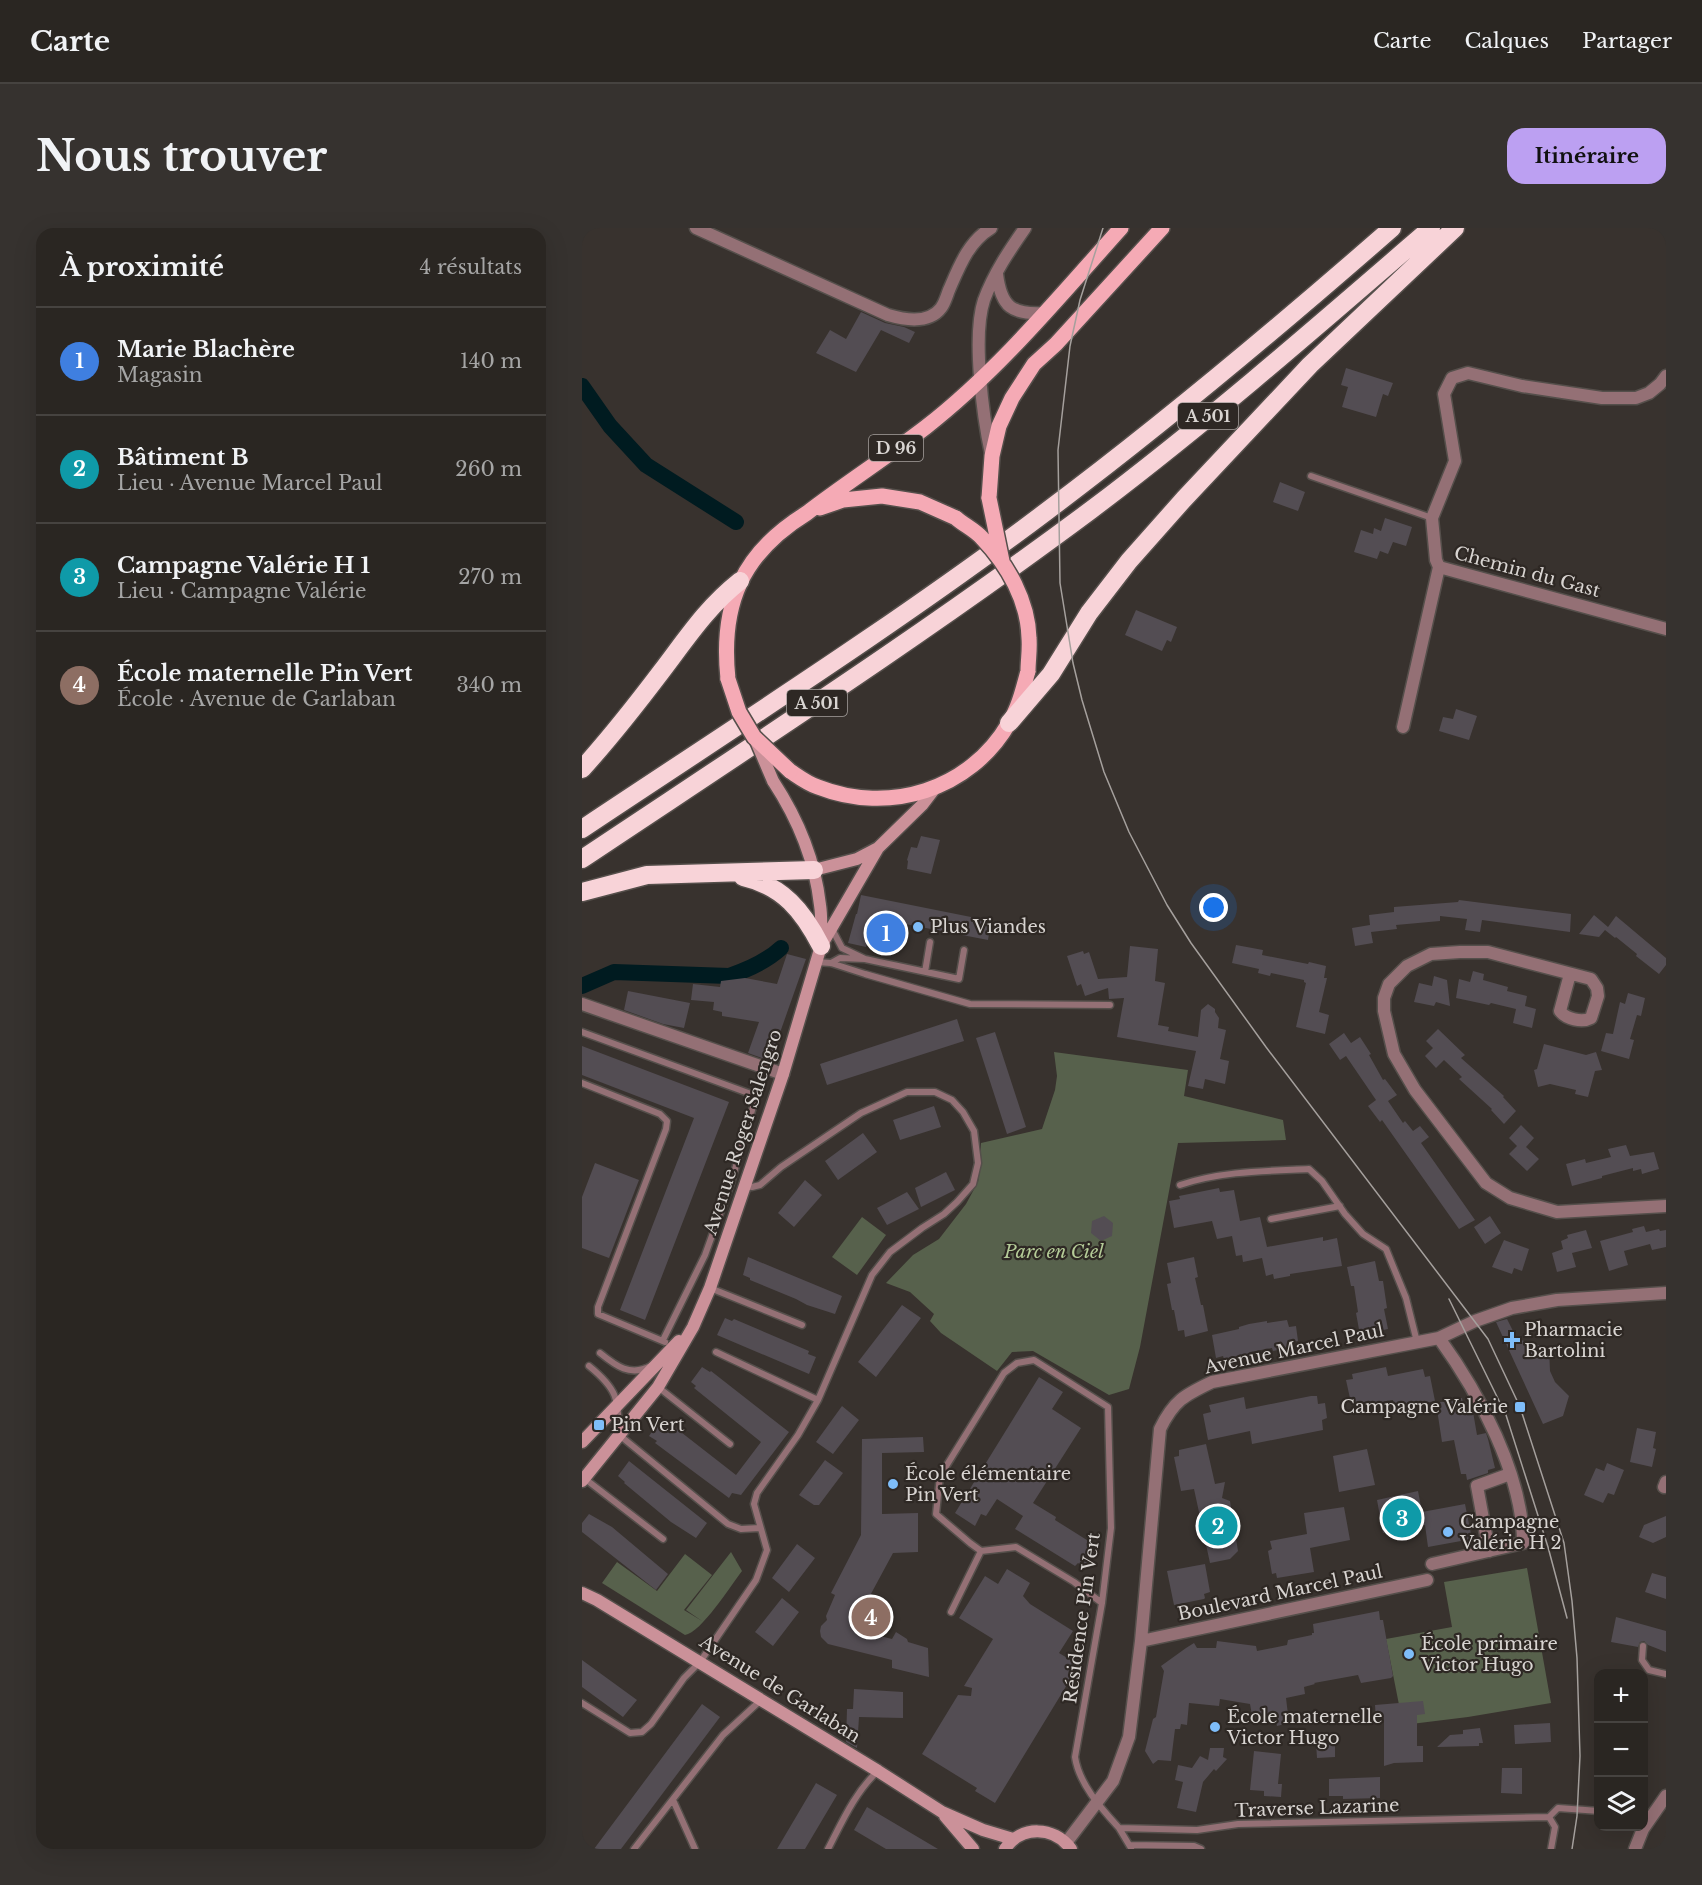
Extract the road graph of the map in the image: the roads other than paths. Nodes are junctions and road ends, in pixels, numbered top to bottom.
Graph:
1 (696, 228) edge
2 (991, 228) edge
3 (1025, 228) edge
4 (1133, 228) edge
5 (1162, 228) edge
6 (1392, 228) edge
7 (1431, 228) edge
8 (1455, 228) edge
9 (1121, 234) edge
10 (996, 272) junction
11 (1045, 313) junction
12 (1666, 376) edge
13 (981, 378) junction
14 (992, 456) junction
15 (1311, 476) dead end
16 (807, 513) junction
17 (1432, 518) junction
18 (1002, 561) junction
19 (1439, 567) junction
20 (740, 581) junction
21 (1666, 628) edge
22 (1010, 723) junction
23 (1403, 727) dead end
24 (754, 737) junction
25 (582, 769) edge
26 (935, 788) junction
27 (582, 829) edge
28 (878, 849) junction
29 (582, 859) edge
30 (814, 870) junction
31 (718, 872) junction
32 (582, 892) edge
33 (831, 927) junction
34 (930, 942) dead end
35 (964, 950) dead end
36 (819, 954) junction
37 (865, 959) junction
38 (831, 963) junction
39 (925, 972) junction
40 (1570, 974) dead end
41 (582, 1004) edge
42 (1110, 1005) dead end
43 (582, 1032) edge
44 (783, 1074) junction
45 (582, 1083) edge
46 (1180, 1185) dead end
47 (744, 1186) junction
48 (1340, 1206) junction
49 (1666, 1206) edge
50 (1271, 1219) dead end
51 (710, 1288) junction
52 (1666, 1293) edge
53 (802, 1325) dead end
54 (693, 1327) junction
55 (1439, 1338) junction
56 (1418, 1342) junction
57 (667, 1345) junction
58 (716, 1352) dead end
59 (600, 1353) dead end
60 (659, 1362) junction
61 (589, 1366) dead end
62 (658, 1387) junction
63 (818, 1400) junction
64 (617, 1406) junction
65 (618, 1434) junction
66 (582, 1442) edge
67 (730, 1444) dead end
68 (1510, 1474) junction
69 (583, 1479) edge
70 (760, 1528) junction
71 (663, 1539) dead end
72 (981, 1551) junction
73 (1489, 1551) junction
74 (1432, 1564) dead end
75 (1427, 1580) dead end
76 (582, 1583) edge
77 (582, 1593) edge
78 (597, 1600) junction
79 (1102, 1603) junction
80 (951, 1612) dead end
81 (1141, 1641) junction
82 (1643, 1646) dead end
83 (700, 1662) junction
84 (1666, 1674) edge
85 (762, 1699) junction
86 (582, 1702) edge
87 (878, 1771) junction
88 (1666, 1796) edge
89 (673, 1800) junction
90 (1097, 1803) junction
91 (1594, 1810) edge
92 (942, 1812) junction
93 (1549, 1817) junction
94 (1648, 1819) edge
95 (1119, 1828) junction
96 (1640, 1831) edge
97 (1013, 1839) junction
98 (1069, 1846) edge
99 (1131, 1847) edge
100 (634, 1849) edge
101 (695, 1849) edge
102 (828, 1849) edge
103 (974, 1849) edge
104 (1005, 1849) edge
105 (1201, 1849) edge
106 (1551, 1849) edge
107 (1635, 1849) edge

1 - 2 street
3 - 10 street
4 - 9 main road
5 - 14 main road
6 - 27 highway, A 501
7 - 29 highway, A 501
8 - 22 highway
9 - 11 main road, D 96
10 - 11 street
10 - 13 street
11 - 13 main road, D 96
12 - 17 street, Chemin du Gast
13 - 14 street
13 - 16 main road, D 96
14 - 18 main road, bridge
15 - 17 lane
16 - 18 main road, bridge
16 - 20 main road
17 - 19 street, Chemin du Gast
18 - 22 main road, bridge
19 - 21 street, Chemin du Gast
19 - 23 street
20 - 24 main road, bridge
20 - 25 highway
22 - 26 main road
24 - 26 main road, bridge
24 - 30 main road, bridge
26 - 28 main road
28 - 30 main road
28 - 33 main road
30 - 31 highway
30 - 36 main road
31 - 32 highway
31 - 36 highway
33 - 36 main road
33 - 37 lane
34 - 39 lane
35 - 39 lane
36 - 38 lane
36 - 44 main road, Avenue Roger Salengro
37 - 38 lane
37 - 39 lane
38 - 42 lane
40 - 49 street
41 - 44 street
43 - 57 lane
44 - 47 main road, Avenue Roger Salengro
45 - 57 lane
46 - 48 lane
47 - 51 main road, Avenue Roger Salengro
47 - 63 lane
48 - 50 lane
48 - 56 lane
51 - 53 lane
51 - 54 main road, Avenue Roger Salengro
52 - 55 street, Avenue Marcel Paul
54 - 57 main road, Avenue Roger Salengro
54 - 62 main road, Avenue Roger Salengro
55 - 56 street, Avenue Marcel Paul
55 - 68 street
56 - 81 street, Avenue Marcel Paul
57 - 60 main road, Avenue Roger Salengro
58 - 63 lane
59 - 60 lane
60 - 64 main road, Avenue Roger Salengro
61 - 64 lane
62 - 65 main road, Avenue Roger Salengro
62 - 67 lane
63 - 70 lane
64 - 65 lane
64 - 66 main road, Avenue Roger Salengro
65 - 69 main road, Avenue Roger Salengro
65 - 70 lane
68 - 73 street
68 - 73 street
69 - 71 lane
70 - 83 lane
72 - 79 lane
72 - 79 lane, Résidence Pin Vert
72 - 80 lane
73 - 74 street
75 - 81 street, Boulevard Marcel Paul
76 - 78 main road, Avenue de Garlaban
77 - 78 main road, Avenue de Garlaban
78 - 83 main road, Avenue de Garlaban
79 - 90 lane, Résidence Pin Vert
81 - 90 street, Avenue Marcel Paul
82 - 84 lane
83 - 85 main road, Avenue de Garlaban
83 - 86 lane
85 - 87 main road, Avenue de Garlaban
85 - 89 lane
87 - 92 main road, Avenue de Garlaban
87 - 102 lane
88 - 94 street
89 - 100 lane
89 - 101 lane
90 - 95 lane
90 - 98 street, Avenue Marcel Paul
91 - 93 lane, Traverse Lazarine
92 - 97 main road, Avenue de Garlaban
92 - 103 main road, Avenue de Garlaban
93 - 95 lane, Traverse Lazarine
93 - 106 lane
95 - 99 lane
96 - 107 street
97 - 98 main road
97 - 104 main road
99 - 105 lane

